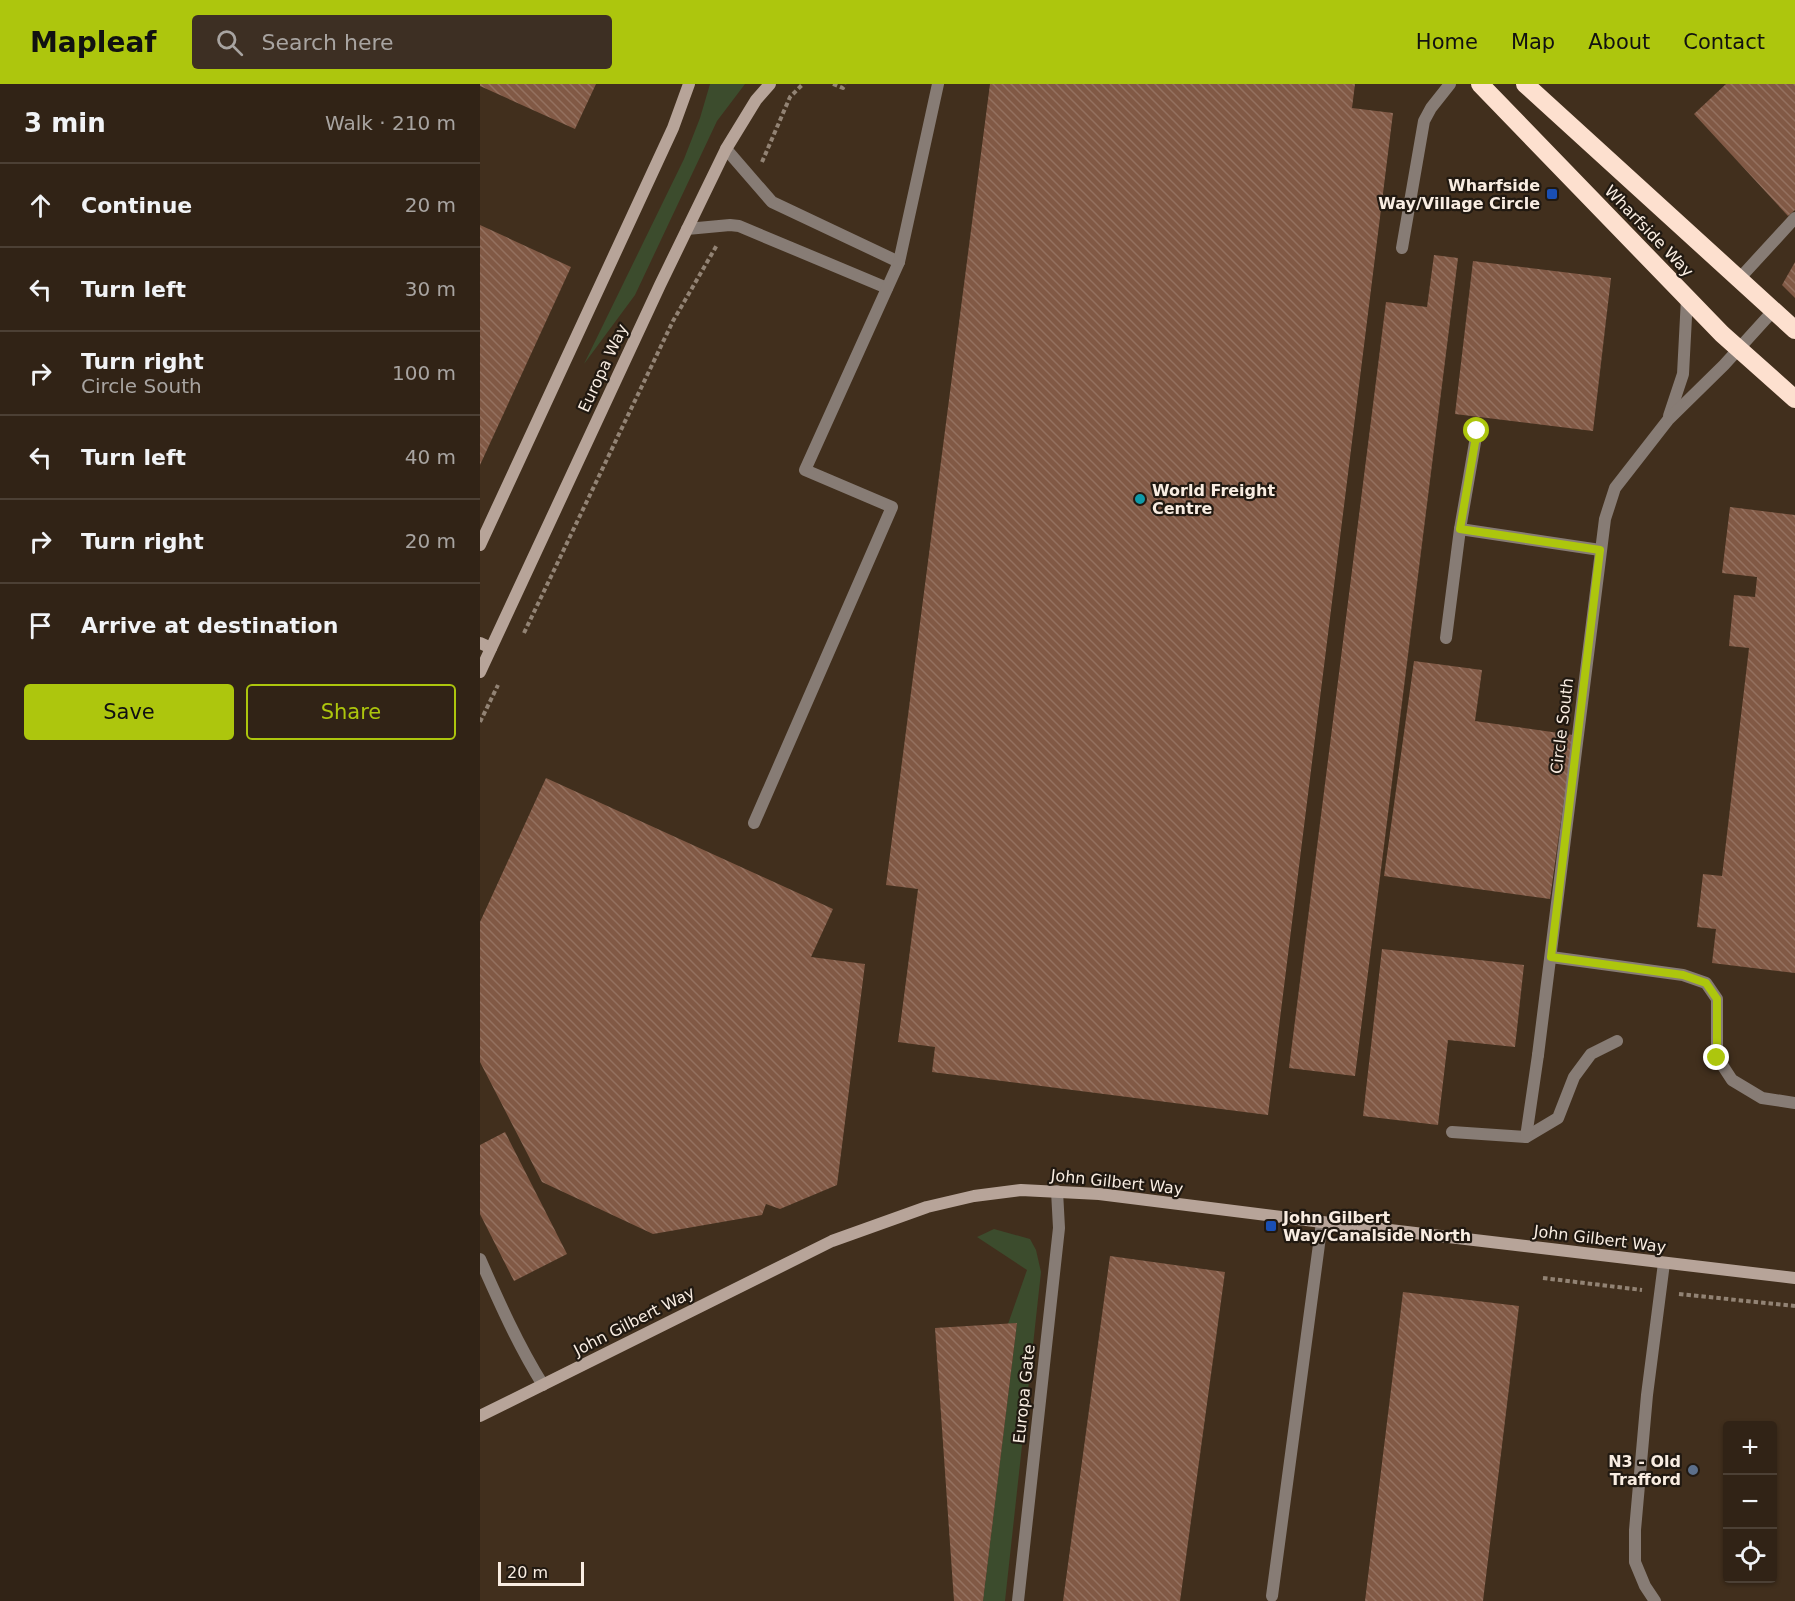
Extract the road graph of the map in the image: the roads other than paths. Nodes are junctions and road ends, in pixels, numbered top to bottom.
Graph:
1 (689, 84) edge
2 (770, 84) edge
3 (938, 84) edge
4 (1450, 84) edge
5 (1480, 84) edge
6 (1525, 84) edge
7 (726, 149) junction
8 (1795, 218) edge
9 (687, 229) junction
10 (1402, 248) dead end
11 (899, 262) junction
12 (1739, 279) junction
13 (887, 288) junction
14 (1687, 298) junction
15 (1773, 310) junction
16 (1795, 330) edge
17 (1739, 349) junction
18 (1795, 399) edge
19 (1668, 420) junction
20 (1477, 431) dead end
21 (1460, 529) junction
22 (480, 545) edge
23 (1600, 550) junction
24 (1446, 638) dead end
25 (486, 645) edge
26 (480, 672) edge
27 (754, 823) dead end
28 (1551, 957) junction
29 (1617, 1041) dead end
30 (1795, 1103) edge
31 (1452, 1132) dead end
32 (1526, 1137) junction
33 (1057, 1191) junction
34 (1322, 1222) junction
35 (480, 1259) edge
36 (1664, 1263) junction
37 (1795, 1278) edge
38 (543, 1385) junction
39 (480, 1416) edge
40 (1272, 1596) dead end
41 (1018, 1601) edge
42 (1655, 1601) edge

1 - 22 street
2 - 7 street, Europa Way
3 - 11 street
4 - 10 street
5 - 14 highway, Wharfside Way
6 - 12 highway, Wharfside Way
7 - 9 street, Europa Way
7 - 11 street
8 - 12 street
9 - 13 street
9 - 25 street, Europa Way
11 - 13 street
12 - 15 highway, Wharfside Way
13 - 27 street
14 - 17 highway, Wharfside Way
14 - 19 street, Circle South
15 - 16 highway, Wharfside Way
15 - 17 street, Circle South
17 - 18 highway, Wharfside Way
17 - 19 street, Circle South
19 - 23 street, Circle South
20 - 21 street
21 - 23 street
21 - 24 street
23 - 28 street, Circle South
25 - 26 street, Europa Way
28 - 30 street
28 - 32 street, Circle South
29 - 32 street
31 - 32 street
33 - 34 street, John Gilbert Way
33 - 38 street, John Gilbert Way
33 - 41 street, Europa Gate
34 - 36 street, John Gilbert Way
34 - 40 street
35 - 38 street
36 - 37 street, John Gilbert Way
36 - 42 street
38 - 39 street, John Gilbert Way

